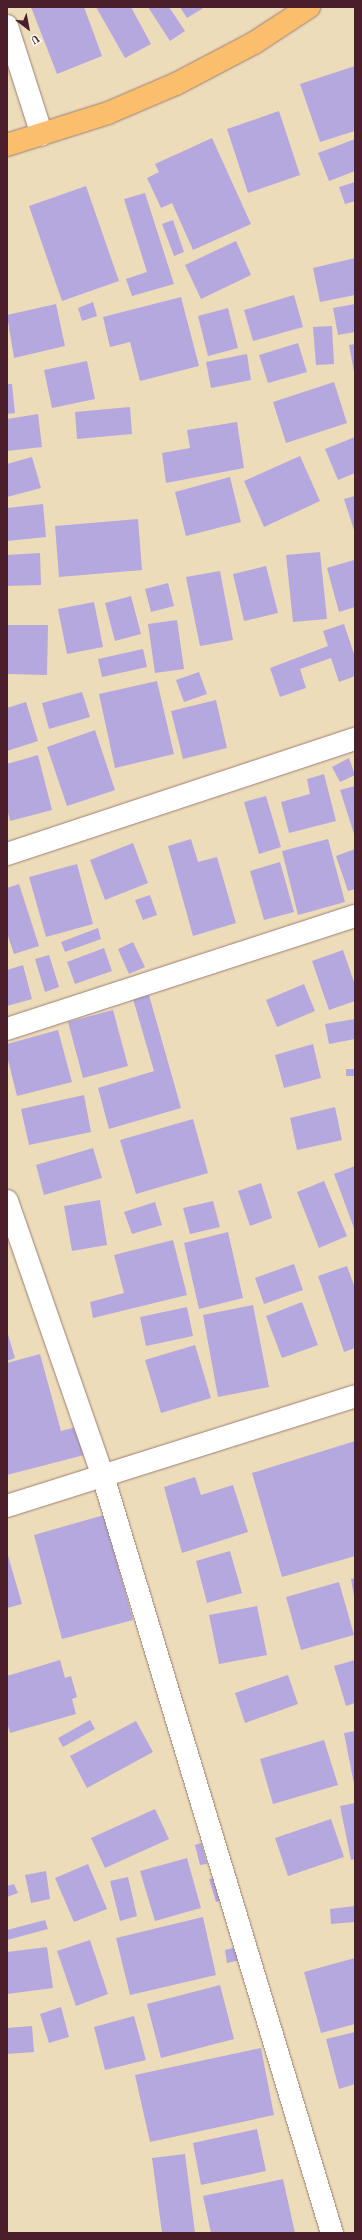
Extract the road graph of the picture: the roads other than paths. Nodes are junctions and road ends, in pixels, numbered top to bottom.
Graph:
1 (309, 7) edge
2 (7, 26) edge
3 (42, 135) junction
4 (7, 145) edge
5 (355, 739) edge
6 (7, 854) edge
7 (355, 916) edge
8 (7, 1029) edge
9 (7, 1201) edge
10 (355, 1396) edge
11 (103, 1476) junction
12 (7, 1506) edge
13 (332, 2233) edge

1 - 3 highway
2 - 3 street
3 - 4 highway
5 - 6 street
7 - 8 street
9 - 11 street
10 - 11 street
11 - 12 street
11 - 13 street

